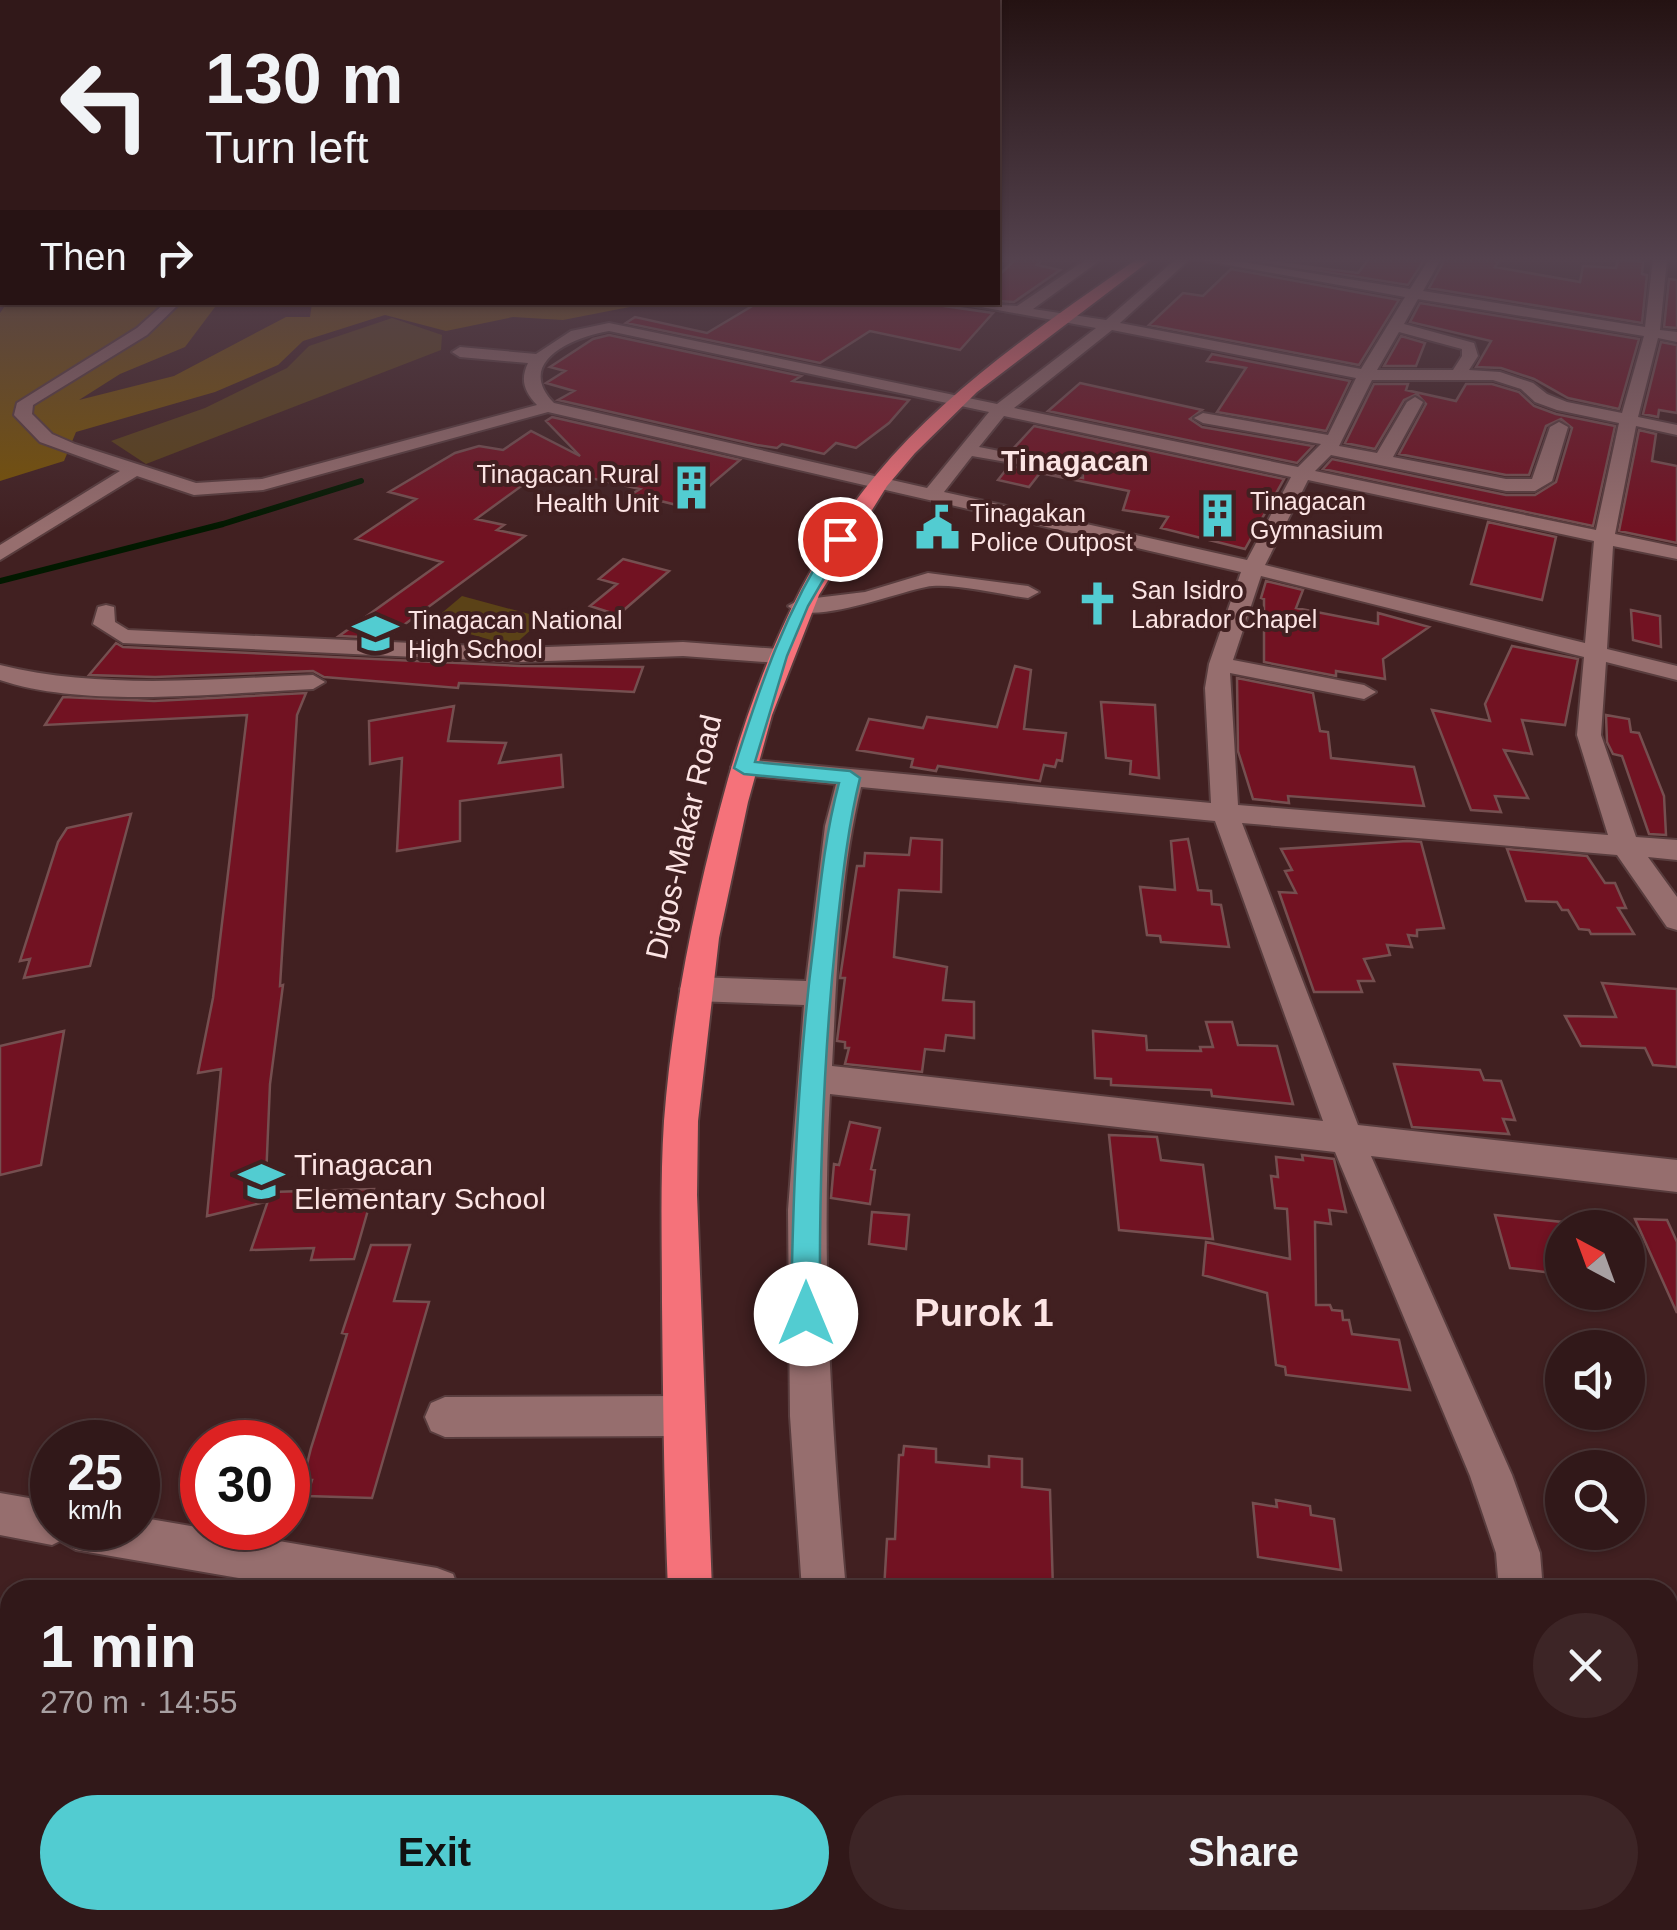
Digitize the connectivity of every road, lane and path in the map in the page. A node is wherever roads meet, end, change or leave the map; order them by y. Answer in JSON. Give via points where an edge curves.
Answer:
{"nodes":[{"id":1,"x":109,"y":349,"type":"edge"},
{"id":2,"x":554,"y":349,"type":"edge"},
{"id":3,"x":710,"y":349,"type":"edge"},
{"id":4,"x":1024,"y":349,"type":"edge"},
{"id":5,"x":1078,"y":349,"type":"edge"},
{"id":6,"x":1233,"y":349,"type":"edge"},
{"id":7,"x":1383,"y":349,"type":"edge"},
{"id":8,"x":1469,"y":349,"type":"edge"},
{"id":9,"x":1648,"y":349,"type":"edge"},
{"id":10,"x":460,"y":352,"type":"dead end"},
{"id":11,"x":538,"y":359,"type":"junction"},
{"id":12,"x":1366,"y":375,"type":"junction"},
{"id":13,"x":1456,"y":377,"type":"junction"},
{"id":14,"x":1415,"y":402,"type":"dead end"},
{"id":15,"x":956,"y":403,"type":"junction"},
{"id":16,"x":548,"y":407,"type":"junction"},
{"id":17,"x":998,"y":412,"type":"junction"},
{"id":18,"x":1204,"y":418,"type":"dead end"},
{"id":19,"x":1628,"y":421,"type":"junction"},
{"id":20,"x":1558,"y":427,"type":"dead end"},
{"id":21,"x":1677,"y":430,"type":"edge"},
{"id":22,"x":1331,"y":445,"type":"junction"},
{"id":23,"x":967,"y":450,"type":"junction"},
{"id":24,"x":1384,"y":458,"type":"junction"},
{"id":25,"x":136,"y":469,"type":"junction"},
{"id":26,"x":1075,"y":471,"type":"dead end"},
{"id":27,"x":1300,"y":475,"type":"junction"},
{"id":28,"x":881,"y":481,"type":"junction"},
{"id":29,"x":932,"y":493,"type":"junction"},
{"id":30,"x":1604,"y":538,"type":"junction"},
{"id":31,"x":1677,"y":553,"type":"edge"},
{"id":32,"x":0,"y":554,"type":"edge"},
{"id":33,"x":1253,"y":568,"type":"junction"},
{"id":34,"x":1028,"y":592,"type":"dead end"},
{"id":35,"x":800,"y":606,"type":"junction"},
{"id":36,"x":106,"y":612,"type":"dead end"},
{"id":37,"x":295,"y":643,"type":"junction"},
{"id":38,"x":1597,"y":654,"type":"junction"},
{"id":39,"x":778,"y":656,"type":"junction"},
{"id":40,"x":1220,"y":664,"type":"junction"},
{"id":41,"x":0,"y":672,"type":"edge"},
{"id":42,"x":1677,"y":673,"type":"edge"},
{"id":43,"x":313,"y":682,"type":"dead end"},
{"id":44,"x":268,"y":684,"type":"junction"},
{"id":45,"x":1364,"y":692,"type":"dead end"},
{"id":46,"x":744,"y":768,"type":"junction"},
{"id":47,"x":850,"y":778,"type":"junction"},
{"id":48,"x":1226,"y":813,"type":"junction"},
{"id":49,"x":1625,"y":845,"type":"junction"},
{"id":50,"x":1677,"y":850,"type":"edge"},
{"id":51,"x":1677,"y":919,"type":"edge"},
{"id":52,"x":694,"y":989,"type":"junction"},
{"id":53,"x":819,"y":993,"type":"junction"},
{"id":54,"x":814,"y":1078,"type":"junction"},
{"id":55,"x":1347,"y":1141,"type":"junction"},
{"id":56,"x":1677,"y":1176,"type":"edge"},
{"id":57,"x":445,"y":1416,"type":"dead end"},
{"id":58,"x":682,"y":1416,"type":"junction"},
{"id":59,"x":0,"y":1514,"type":"edge"},
{"id":60,"x":30,"y":1520,"type":"edge"},
{"id":61,"x":160,"y":1542,"type":"edge"},
{"id":62,"x":379,"y":1580,"type":"edge"},
{"id":63,"x":690,"y":1580,"type":"edge"},
{"id":64,"x":823,"y":1580,"type":"edge"},
{"id":65,"x":1521,"y":1580,"type":"edge"}],
"edges":[{"from":1,"to":25,"type":"street","via":[[58,377],[25,403],[23,415],[46,438]]},
{"from":2,"to":11,"type":"street"},
{"from":3,"to":15,"type":"street"},
{"from":4,"to":15,"type":"highway","name":"Digos-Makar Road"},
{"from":5,"to":17,"type":"street"},
{"from":6,"to":12,"type":"street"},
{"from":7,"to":12,"type":"street"},
{"from":8,"to":13,"type":"street"},
{"from":9,"to":19,"type":"street"},
{"from":10,"to":11,"type":"street"},
{"from":11,"to":16,"type":"street","via":[[532,389]]},
{"from":12,"to":13,"type":"street"},
{"from":12,"to":22,"type":"street"},
{"from":13,"to":19,"type":"street","via":[[1504,377],[1553,403]]},
{"from":14,"to":24,"type":"street"},
{"from":15,"to":17,"type":"street"},
{"from":15,"to":28,"type":"highway","name":"Digos-Makar Road"},
{"from":16,"to":25,"type":"street","via":[[262,484],[194,489]]},
{"from":16,"to":28,"type":"street"},
{"from":17,"to":23,"type":"street"},
{"from":17,"to":27,"type":"street"},
{"from":18,"to":22,"type":"street"},
{"from":19,"to":21,"type":"street"},
{"from":19,"to":30,"type":"street"},
{"from":20,"to":24,"type":"street","via":[[1542,484],[1506,484]]},
{"from":22,"to":24,"type":"street"},
{"from":22,"to":27,"type":"street"},
{"from":23,"to":26,"type":"street"},
{"from":23,"to":29,"type":"street"},
{"from":25,"to":32,"type":"street"},
{"from":27,"to":30,"type":"street"},
{"from":27,"to":33,"type":"street"},
{"from":28,"to":29,"type":"street"},
{"from":28,"to":35,"type":"highway","name":"Digos-Makar Road"},
{"from":29,"to":33,"type":"street"},
{"from":30,"to":31,"type":"street"},
{"from":30,"to":38,"type":"street"},
{"from":33,"to":38,"type":"street"},
{"from":33,"to":40,"type":"street"},
{"from":34,"to":35,"type":"street","via":[[928,579],[867,598]]},
{"from":35,"to":39,"type":"highway","name":"Digos-Makar Road"},
{"from":36,"to":37,"type":"street","via":[[104,624],[124,636]]},
{"from":37,"to":39,"type":"street","via":[[520,655],[683,650]]},
{"from":37,"to":44,"type":"street"},
{"from":38,"to":42,"type":"street"},
{"from":38,"to":49,"type":"street","via":[[1589,734]]},
{"from":39,"to":46,"type":"highway","name":"Digos-Makar Road"},
{"from":40,"to":45,"type":"street"},
{"from":40,"to":48,"type":"street"},
{"from":41,"to":44,"type":"street","via":[[70,685]]},
{"from":43,"to":44,"type":"street"},
{"from":46,"to":47,"type":"street"},
{"from":46,"to":52,"type":"highway","name":"Digos-Makar Road"},
{"from":47,"to":48,"type":"street"},
{"from":47,"to":53,"type":"street","via":[[838,826]]},
{"from":48,"to":49,"type":"street"},
{"from":48,"to":55,"type":"street"},
{"from":49,"to":50,"type":"street"},
{"from":49,"to":51,"type":"street"},
{"from":52,"to":53,"type":"street"},
{"from":52,"to":58,"type":"highway","name":"Digos-Makar Road","via":[[679,1166]]},
{"from":53,"to":54,"type":"street"},
{"from":54,"to":55,"type":"street"},
{"from":54,"to":64,"type":"street","via":[[806,1314]]},
{"from":55,"to":56,"type":"street"},
{"from":55,"to":65,"type":"street","via":[[1491,1476]]},
{"from":57,"to":58,"type":"street"},
{"from":58,"to":63,"type":"highway","name":"Digos-Makar Road"},
{"from":59,"to":60,"type":"street"},
{"from":61,"to":62,"type":"street"}]}
